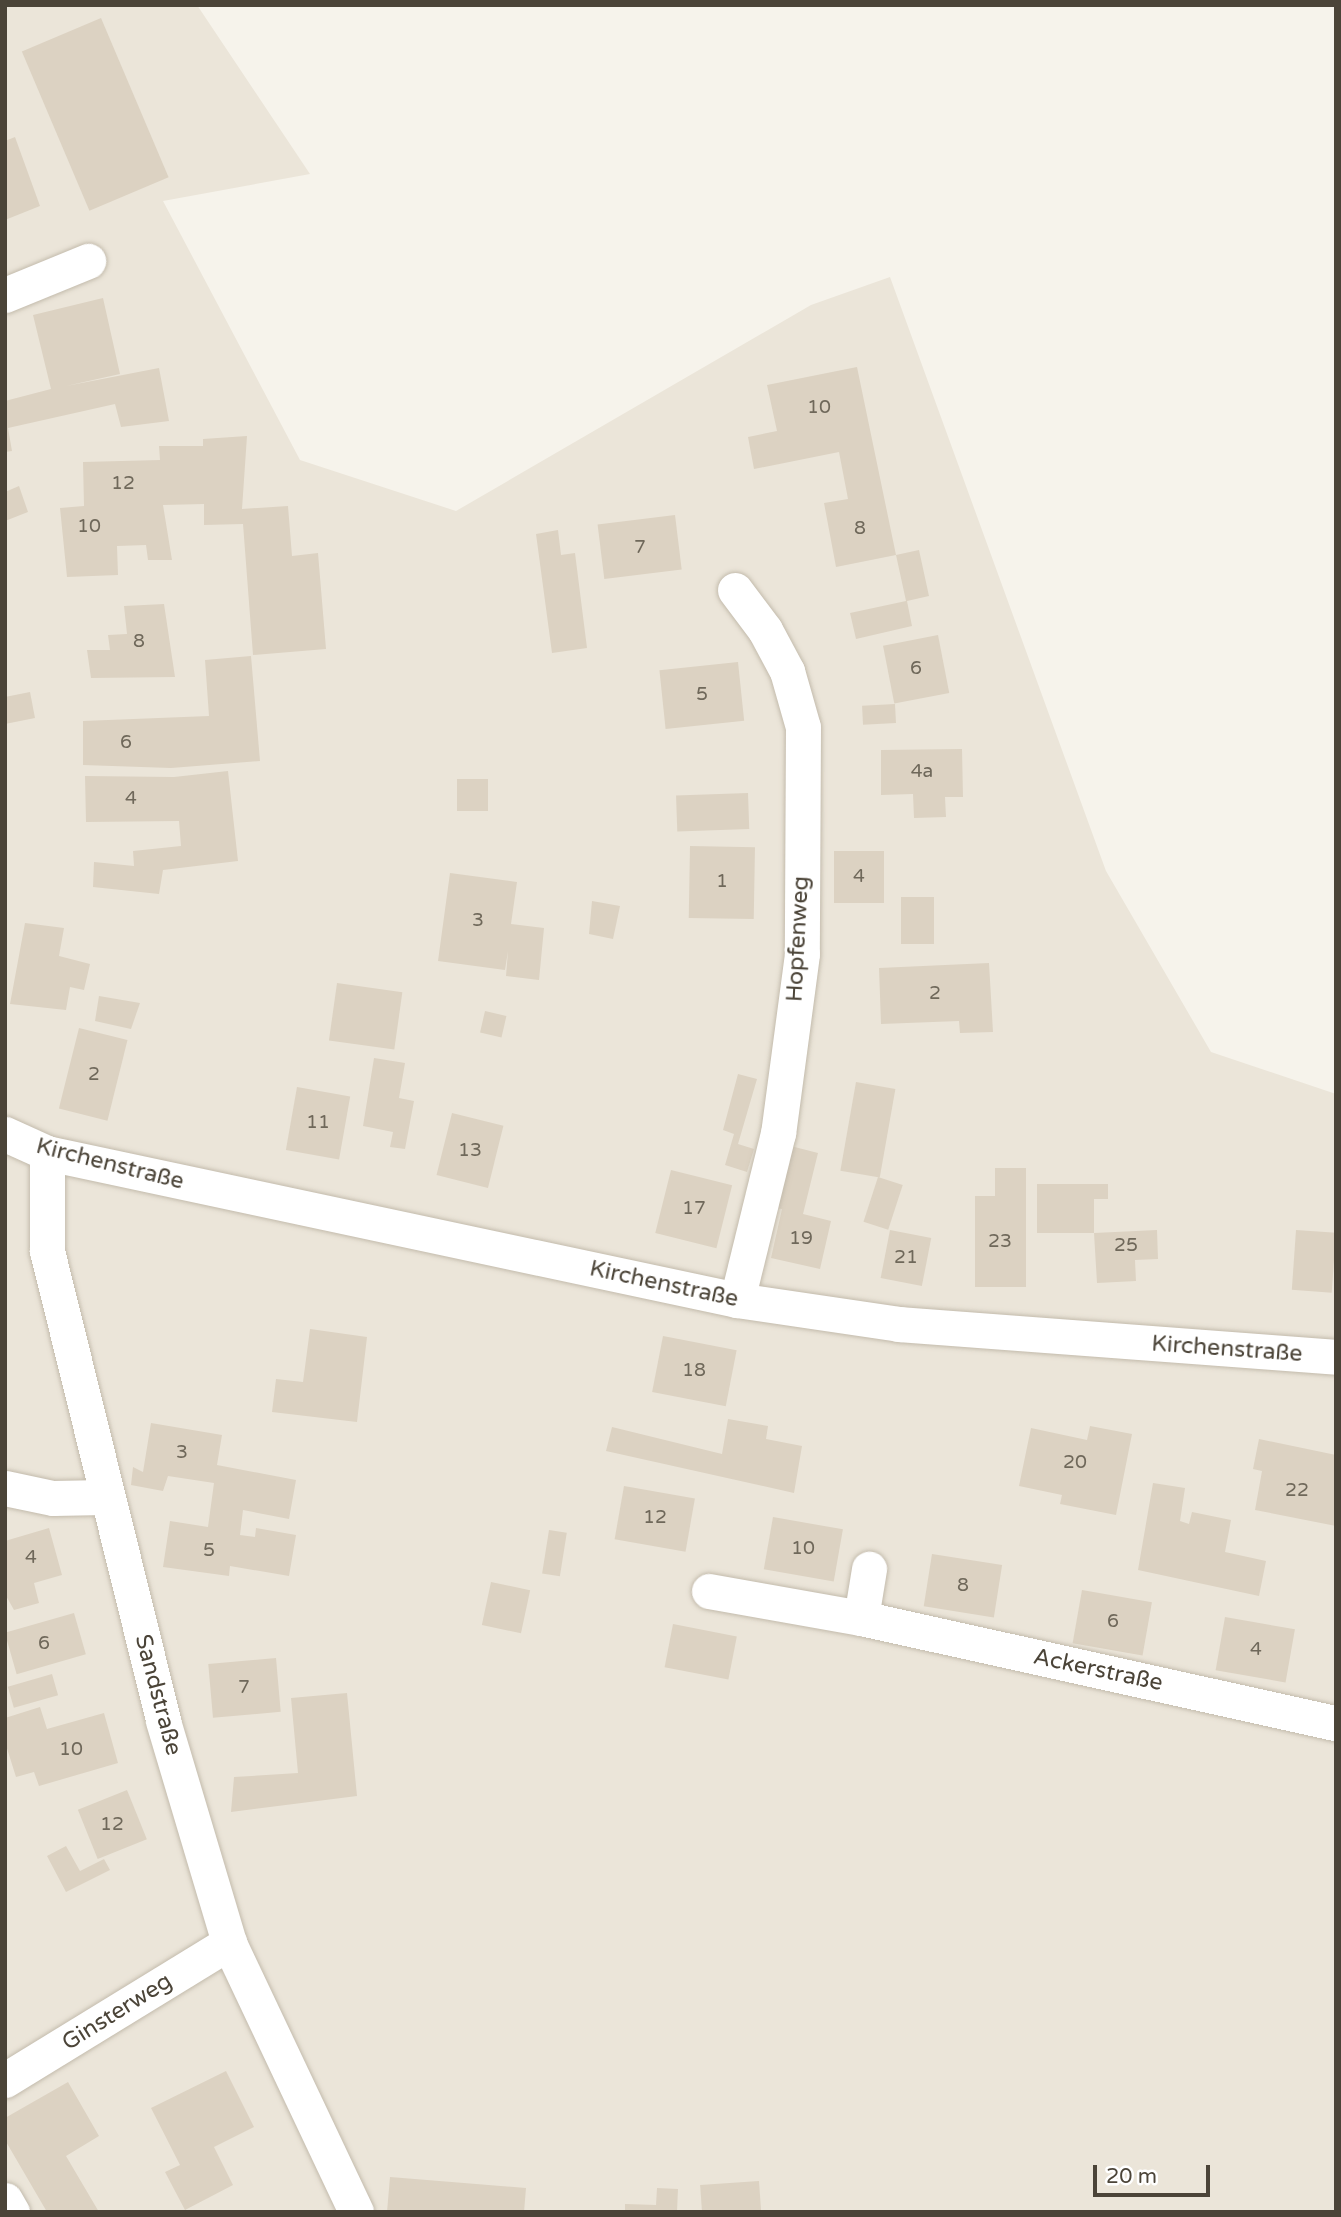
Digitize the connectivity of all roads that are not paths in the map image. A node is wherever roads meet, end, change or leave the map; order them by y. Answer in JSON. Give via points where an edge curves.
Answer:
{"nodes":[{"id":1,"x":88,"y":261,"type":"dead end"},
{"id":2,"x":5,"y":295,"type":"edge"},
{"id":3,"x":735,"y":590,"type":"dead end"},
{"id":4,"x":5,"y":1135,"type":"edge"},
{"id":5,"x":47,"y":1153,"type":"junction"},
{"id":6,"x":737,"y":1300,"type":"junction"},
{"id":7,"x":1336,"y":1357,"type":"edge"},
{"id":8,"x":5,"y":1488,"type":"edge"},
{"id":9,"x":105,"y":1497,"type":"junction"},
{"id":10,"x":869,"y":1569,"type":"dead end"},
{"id":11,"x":709,"y":1591,"type":"dead end"},
{"id":12,"x":861,"y":1618,"type":"junction"},
{"id":13,"x":1336,"y":1723,"type":"edge"},
{"id":14,"x":229,"y":1943,"type":"junction"},
{"id":15,"x":5,"y":2080,"type":"edge"},
{"id":16,"x":5,"y":2200,"type":"edge"},
{"id":17,"x":12,"y":2212,"type":"edge"},
{"id":18,"x":356,"y":2212,"type":"edge"}],
"edges":[{"from":1,"to":2,"type":"street"},
{"from":3,"to":6,"type":"street","name":"Hopfenweg","via":[[788,671],[803,727],[802,954],[778,1133]]},
{"from":4,"to":5,"type":"street","name":"Kirchenstraße"},
{"from":5,"to":6,"type":"street","name":"Kirchenstraße"},
{"from":5,"to":9,"type":"street","name":"Sandstraße","via":[[47,1251]]},
{"from":6,"to":7,"type":"street","name":"Kirchenstraße","via":[[899,1324]]},
{"from":8,"to":9,"type":"street","via":[[53,1498]]},
{"from":9,"to":14,"type":"street","name":"Sandstraße","via":[[163,1721]]},
{"from":10,"to":12,"type":"street"},
{"from":11,"to":12,"type":"street","name":"Ackerstraße"},
{"from":12,"to":13,"type":"street","name":"Ackerstraße"},
{"from":14,"to":15,"type":"street","name":"Ginsterweg"},
{"from":14,"to":18,"type":"street","name":"Sandstraße"},
{"from":16,"to":17,"type":"street"}]}
